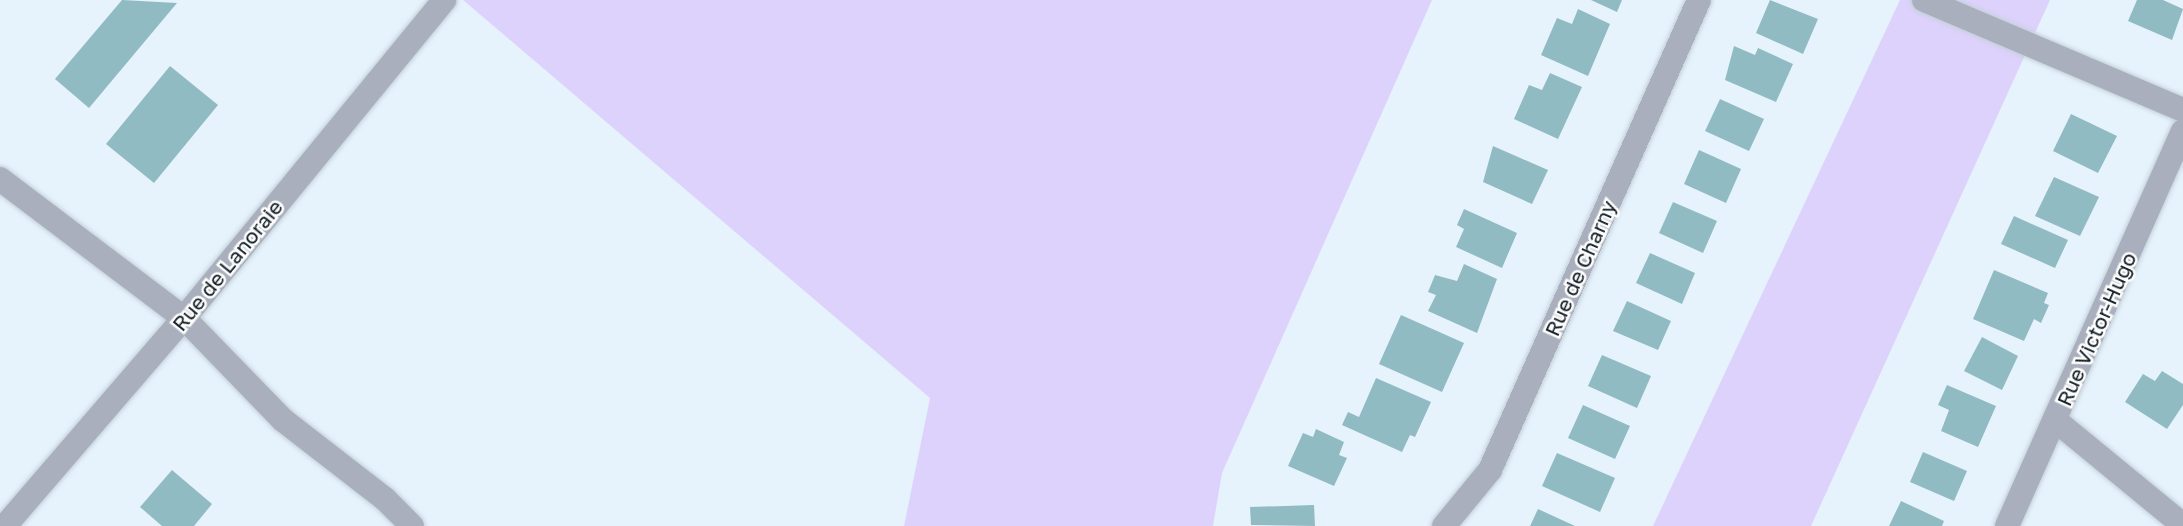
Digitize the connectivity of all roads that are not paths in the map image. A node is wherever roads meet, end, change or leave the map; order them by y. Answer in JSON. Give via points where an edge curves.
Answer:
{"nodes":[{"id":1,"x":444,"y":0,"type":"edge"},
{"id":2,"x":1699,"y":0,"type":"edge"},
{"id":3,"x":1924,"y":0,"type":"edge"},
{"id":4,"x":2183,"y":110,"type":"edge"},
{"id":5,"x":2183,"y":131,"type":"edge"},
{"id":6,"x":0,"y":179,"type":"edge"},
{"id":7,"x":184,"y":318,"type":"junction"},
{"id":8,"x":2055,"y":420,"type":"junction"},
{"id":9,"x":2183,"y":525,"type":"edge"},
{"id":10,"x":5,"y":526,"type":"edge"},
{"id":11,"x":412,"y":526,"type":"edge"},
{"id":12,"x":1444,"y":526,"type":"edge"},
{"id":13,"x":2007,"y":526,"type":"edge"}],
"edges":[{"from":1,"to":7,"type":"street","name":"Rue de Lanoraie"},
{"from":2,"to":12,"type":"street","name":"Rue de Charny","via":[[1490,470]]},
{"from":3,"to":4,"type":"street"},
{"from":5,"to":8,"type":"street","name":"Rue Victor-Hugo"},
{"from":6,"to":7,"type":"street"},
{"from":7,"to":10,"type":"street","name":"Rue de Lanoraie"},
{"from":7,"to":11,"type":"street","via":[[283,420],[385,499]]},
{"from":8,"to":9,"type":"street"},
{"from":8,"to":13,"type":"street","name":"Rue Victor-Hugo"}]}
